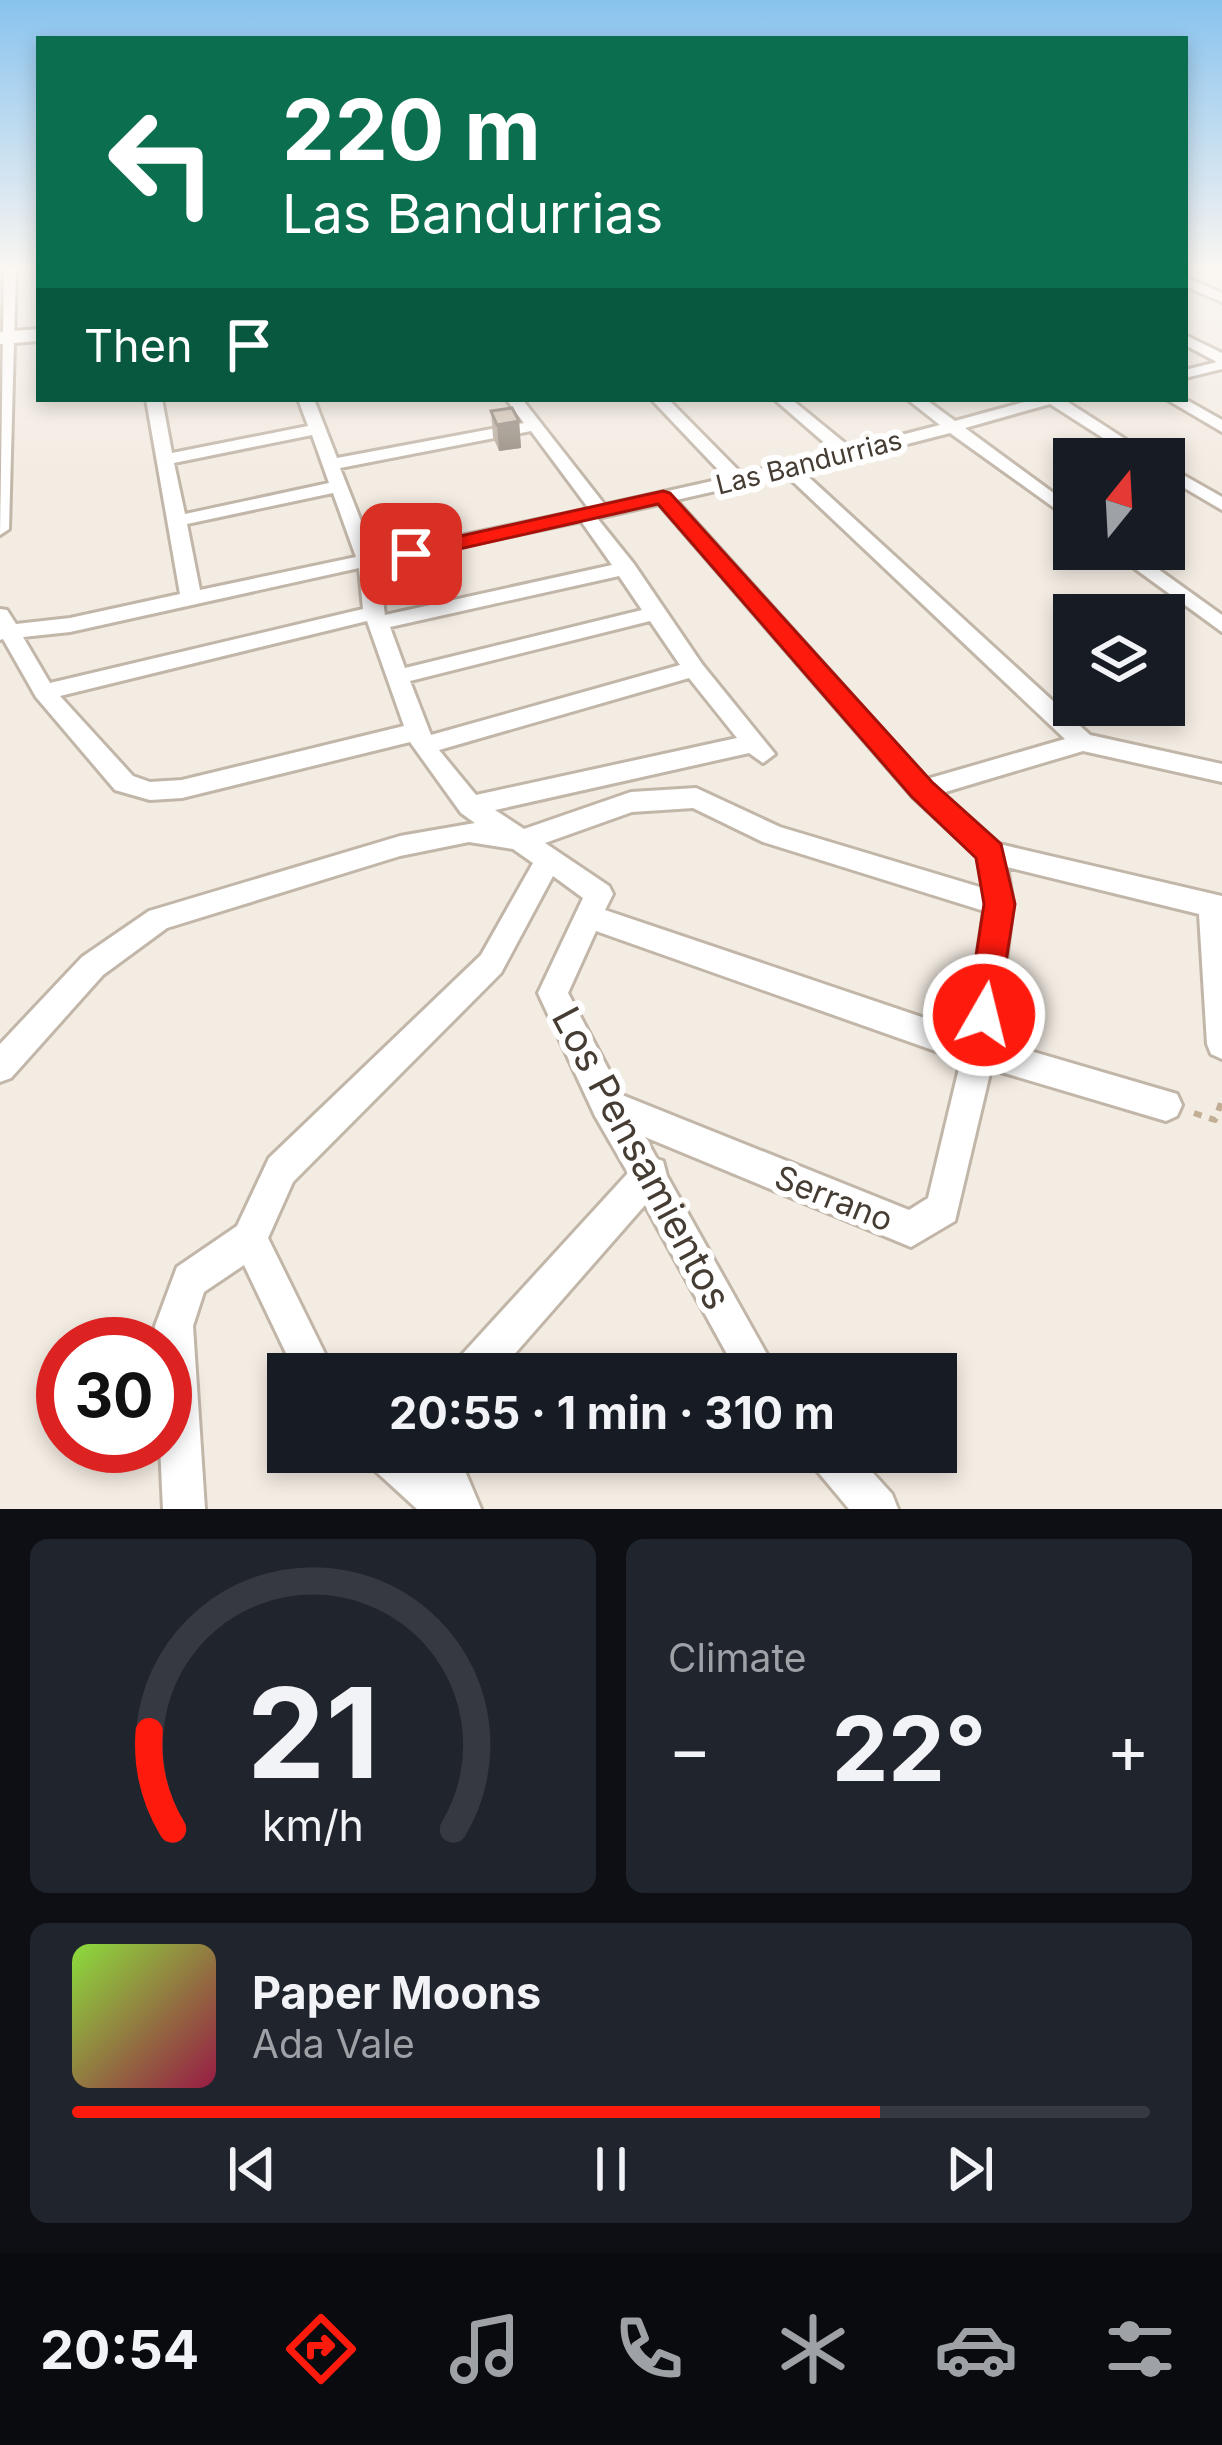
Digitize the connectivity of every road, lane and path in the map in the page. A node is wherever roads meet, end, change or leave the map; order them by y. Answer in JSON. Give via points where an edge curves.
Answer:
{"nodes":[{"id":1,"x":3,"y":338,"type":"edge"},
{"id":2,"x":1188,"y":341,"type":"edge"},
{"id":3,"x":1222,"y":362,"type":"edge"},
{"id":4,"x":1188,"y":373,"type":"edge"},
{"id":5,"x":154,"y":402,"type":"edge"},
{"id":6,"x":307,"y":402,"type":"edge"},
{"id":7,"x":516,"y":402,"type":"edge"},
{"id":8,"x":662,"y":402,"type":"edge"},
{"id":9,"x":786,"y":402,"type":"edge"},
{"id":10,"x":919,"y":402,"type":"edge"},
{"id":11,"x":1042,"y":402,"type":"edge"},
{"id":12,"x":1057,"y":402,"type":"edge"},
{"id":13,"x":1179,"y":402,"type":"edge"},
{"id":14,"x":534,"y":426,"type":"junction"},
{"id":15,"x":1222,"y":427,"type":"edge"},
{"id":16,"x":952,"y":428,"type":"junction"},
{"id":17,"x":320,"y":429,"type":"junction"},
{"id":18,"x":1114,"y":438,"type":"edge"},
{"id":19,"x":846,"y":453,"type":"junction"},
{"id":20,"x":163,"y":460,"type":"junction"},
{"id":21,"x":332,"y":464,"type":"junction"},
{"id":22,"x":789,"y":468,"type":"junction"},
{"id":23,"x":738,"y":480,"type":"junction"},
{"id":24,"x":1185,"y":482,"type":"edge"},
{"id":25,"x":340,"y":486,"type":"junction"},
{"id":26,"x":663,"y":497,"type":"junction"},
{"id":27,"x":1053,"y":502,"type":"edge"},
{"id":28,"x":1222,"y":505,"type":"edge"},
{"id":29,"x":593,"y":513,"type":"junction"},
{"id":30,"x":176,"y":521,"type":"junction"},
{"id":31,"x":0,"y":529,"type":"edge"},
{"id":32,"x":368,"y":563,"type":"junction"},
{"id":33,"x":627,"y":568,"type":"junction"},
{"id":34,"x":1147,"y":570,"type":"edge"},
{"id":35,"x":191,"y":597,"type":"junction"},
{"id":36,"x":653,"y":614,"type":"junction"},
{"id":37,"x":376,"y":618,"type":"junction"},
{"id":38,"x":1222,"y":625,"type":"edge"},
{"id":39,"x":4,"y":627,"type":"edge"},
{"id":40,"x":694,"y":669,"type":"junction"},
{"id":41,"x":397,"y":677,"type":"junction"},
{"id":42,"x":44,"y":692,"type":"junction"},
{"id":43,"x":419,"y":739,"type":"junction"},
{"id":44,"x":1083,"y":742,"type":"junction"},
{"id":45,"x":1222,"y":773,"type":"edge"},
{"id":46,"x":922,"y":790,"type":"junction"},
{"id":47,"x":470,"y":806,"type":"junction"},
{"id":48,"x":536,"y":849,"type":"junction"},
{"id":49,"x":991,"y":853,"type":"junction"},
{"id":50,"x":999,"y":904,"type":"junction"},
{"id":51,"x":1217,"y":907,"type":"edge"},
{"id":52,"x":590,"y":917,"type":"junction"},
{"id":53,"x":1222,"y":1044,"type":"edge"},
{"id":54,"x":980,"y":1052,"type":"junction"},
{"id":55,"x":0,"y":1067,"type":"edge"},
{"id":56,"x":1222,"y":1100,"type":"edge"},
{"id":57,"x":606,"y":1105,"type":"junction"},
{"id":58,"x":1166,"y":1105,"type":"joint"},
{"id":59,"x":651,"y":1173,"type":"junction"},
{"id":60,"x":250,"y":1239,"type":"junction"},
{"id":61,"x":306,"y":1353,"type":"edge"},
{"id":62,"x":490,"y":1353,"type":"edge"},
{"id":63,"x":748,"y":1353,"type":"edge"},
{"id":64,"x":407,"y":1473,"type":"edge"},
{"id":65,"x":445,"y":1473,"type":"edge"},
{"id":66,"x":845,"y":1473,"type":"edge"},
{"id":67,"x":184,"y":1509,"type":"edge"},
{"id":68,"x":448,"y":1509,"type":"edge"},
{"id":69,"x":460,"y":1509,"type":"edge"},
{"id":70,"x":877,"y":1509,"type":"edge"}],
"edges":[{"from":1,"to":31,"type":"street"},
{"from":2,"to":3,"type":"street"},
{"from":3,"to":4,"type":"street"},
{"from":5,"to":20,"type":"street"},
{"from":6,"to":17,"type":"street"},
{"from":7,"to":14,"type":"street"},
{"from":8,"to":23,"type":"street"},
{"from":9,"to":19,"type":"street"},
{"from":10,"to":16,"type":"street"},
{"from":11,"to":16,"type":"street","name":"Las Bandurrias"},
{"from":12,"to":18,"type":"street"},
{"from":13,"to":15,"type":"street"},
{"from":14,"to":21,"type":"street"},
{"from":14,"to":29,"type":"street"},
{"from":16,"to":19,"type":"street","name":"Las Bandurrias"},
{"from":16,"to":27,"type":"street"},
{"from":17,"to":20,"type":"street"},
{"from":17,"to":21,"type":"street"},
{"from":19,"to":22,"type":"street","name":"Las Bandurrias"},
{"from":20,"to":30,"type":"street"},
{"from":21,"to":25,"type":"street"},
{"from":22,"to":23,"type":"street","name":"Las Bandurrias"},
{"from":22,"to":44,"type":"street"},
{"from":23,"to":26,"type":"street","name":"Las Bandurrias"},
{"from":24,"to":28,"type":"street"},
{"from":25,"to":30,"type":"street"},
{"from":25,"to":32,"type":"street"},
{"from":26,"to":29,"type":"street","name":"Las Bandurrias"},
{"from":26,"to":46,"type":"street"},
{"from":29,"to":32,"type":"street","name":"Las Bandurrias"},
{"from":29,"to":33,"type":"street"},
{"from":30,"to":35,"type":"street"},
{"from":32,"to":35,"type":"street","name":"Las Bandurrias"},
{"from":32,"to":37,"type":"street"},
{"from":33,"to":36,"type":"street"},
{"from":33,"to":37,"type":"street"},
{"from":34,"to":38,"type":"street"},
{"from":35,"to":39,"type":"street","name":"Las Bandurrias"},
{"from":36,"to":40,"type":"street"},
{"from":36,"to":41,"type":"street"},
{"from":37,"to":41,"type":"street"},
{"from":37,"to":42,"type":"street"},
{"from":39,"to":42,"type":"street"},
{"from":40,"to":43,"type":"street"},
{"from":40,"to":47,"type":"street","via":[[758,748]]},
{"from":41,"to":43,"type":"street"},
{"from":42,"to":43,"type":"street","via":[[124,783],[150,791]]},
{"from":43,"to":47,"type":"street"},
{"from":44,"to":45,"type":"street"},
{"from":44,"to":46,"type":"street"},
{"from":46,"to":49,"type":"street"},
{"from":47,"to":48,"type":"street"},
{"from":48,"to":50,"type":"street","via":[[631,802],[696,798],[772,835]]},
{"from":48,"to":52,"type":"street","via":[[599,894]]},
{"from":48,"to":55,"type":"street","via":[[469,832],[159,919],[90,967]]},
{"from":48,"to":60,"type":"street","via":[[491,964],[281,1170]]},
{"from":49,"to":50,"type":"street","name":"Serrano"},
{"from":49,"to":51,"type":"street"},
{"from":50,"to":54,"type":"street","name":"Serrano"},
{"from":51,"to":53,"type":"street"},
{"from":52,"to":54,"type":"street"},
{"from":52,"to":57,"type":"street","name":"Los Pensamientos","via":[[553,993]]},
{"from":54,"to":57,"type":"street","name":"Serrano","via":[[943,1209],[911,1229]]},
{"from":54,"to":58,"type":"street"},
{"from":56,"to":58,"type":"path","via":[[1215,1120]]},
{"from":57,"to":59,"type":"street","name":"Los Pensamientos"},
{"from":59,"to":62,"type":"street"},
{"from":59,"to":63,"type":"street","name":"Los Pensamientos"},
{"from":60,"to":61,"type":"street"},
{"from":60,"to":67,"type":"street","via":[[190,1280],[174,1325]]},
{"from":64,"to":68,"type":"street"},
{"from":65,"to":69,"type":"street"},
{"from":66,"to":70,"type":"street"}]}
